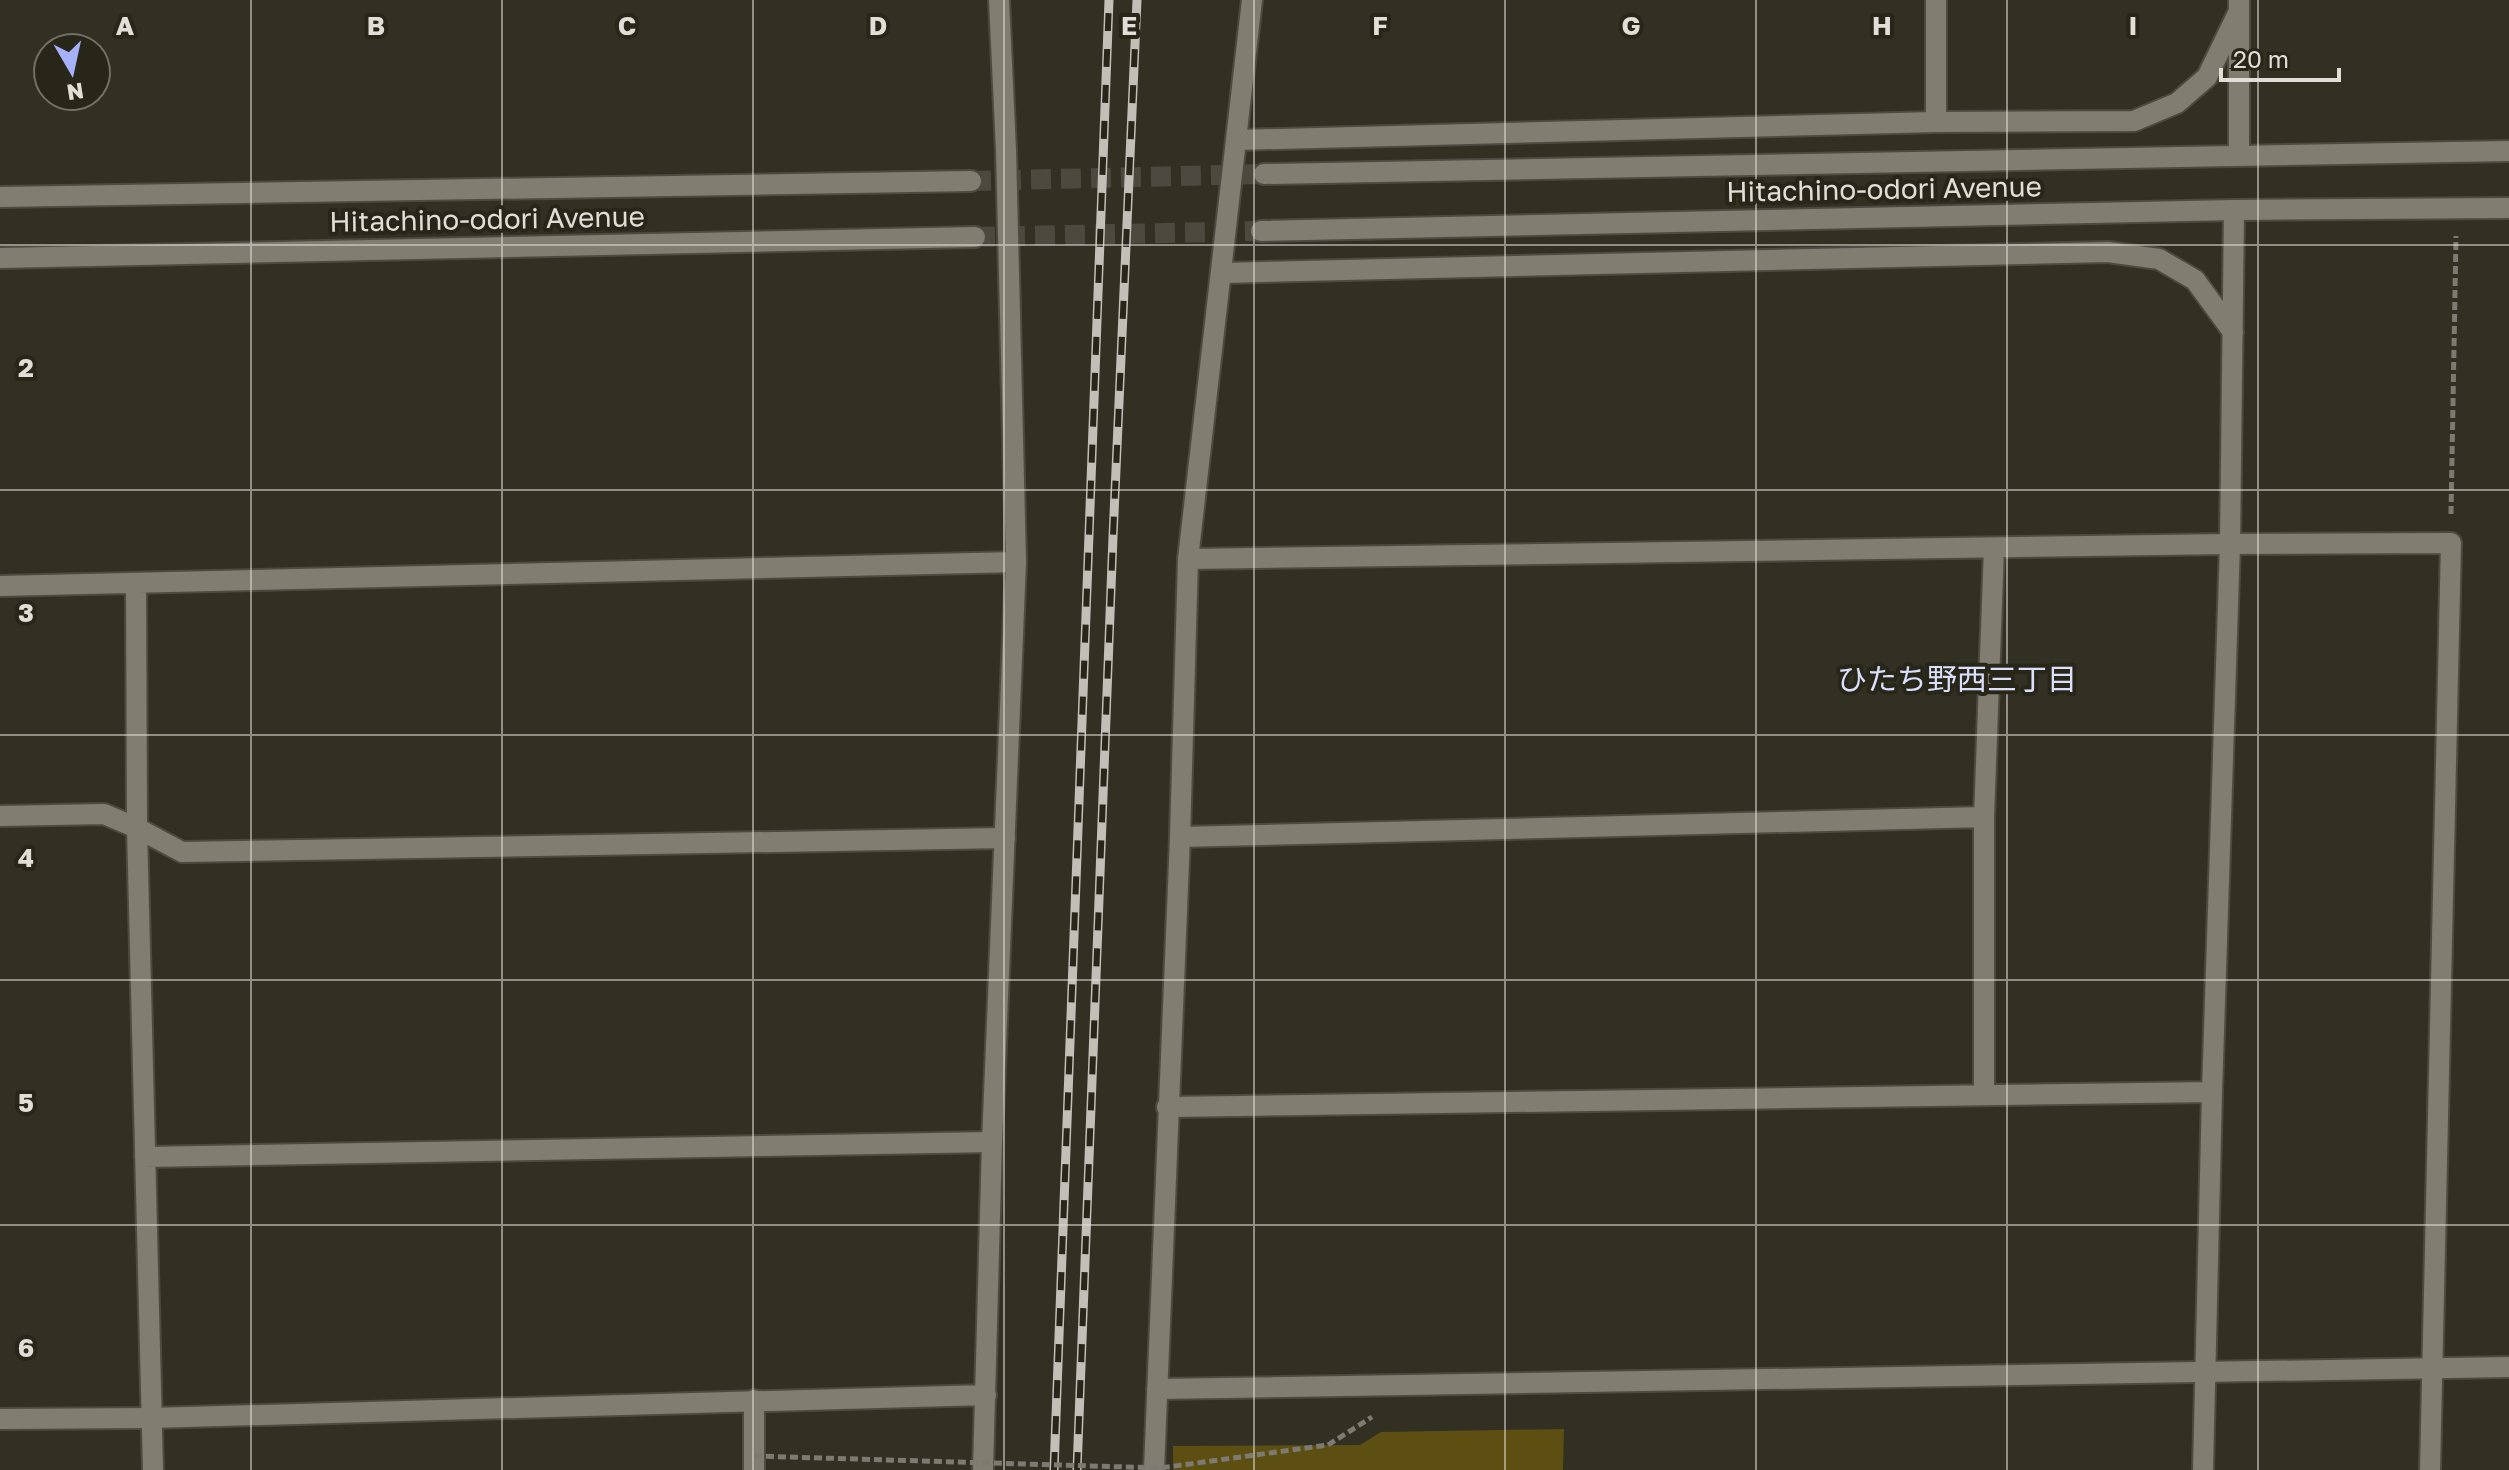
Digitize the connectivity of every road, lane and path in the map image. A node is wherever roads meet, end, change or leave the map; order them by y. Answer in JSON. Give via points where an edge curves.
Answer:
{"nodes":[{"id":1,"x":999,"y":0,"type":"edge"},
{"id":2,"x":1252,"y":0,"type":"edge"},
{"id":3,"x":1936,"y":0,"type":"edge"},
{"id":4,"x":2239,"y":6,"type":"edge"},
{"id":5,"x":1936,"y":122,"type":"junction"},
{"id":6,"x":1237,"y":140,"type":"junction"},
{"id":7,"x":2509,"y":151,"type":"edge"},
{"id":8,"x":2239,"y":156,"type":"junction"},
{"id":9,"x":1264,"y":174,"type":"tunnel mouth"},
{"id":10,"x":971,"y":181,"type":"tunnel mouth"},
{"id":11,"x":0,"y":197,"type":"edge"},
{"id":12,"x":2456,"y":208,"type":"junction"},
{"id":13,"x":2509,"y":208,"type":"edge"},
{"id":14,"x":2234,"y":210,"type":"junction"},
{"id":15,"x":1261,"y":231,"type":"tunnel mouth"},
{"id":16,"x":975,"y":237,"type":"tunnel mouth"},
{"id":17,"x":0,"y":258,"type":"edge"},
{"id":18,"x":1222,"y":273,"type":"junction"},
{"id":19,"x":2233,"y":332,"type":"junction"},
{"id":20,"x":2451,"y":543,"type":"junction"},
{"id":21,"x":2230,"y":544,"type":"junction"},
{"id":22,"x":1994,"y":548,"type":"junction"},
{"id":23,"x":1188,"y":559,"type":"junction"},
{"id":24,"x":1016,"y":562,"type":"junction"},
{"id":25,"x":136,"y":585,"type":"junction"},
{"id":26,"x":0,"y":586,"type":"edge"},
{"id":27,"x":0,"y":816,"type":"edge"},
{"id":28,"x":1984,"y":817,"type":"junction"},
{"id":29,"x":137,"y":828,"type":"junction"},
{"id":30,"x":1180,"y":837,"type":"junction"},
{"id":31,"x":1005,"y":838,"type":"junction"},
{"id":32,"x":2212,"y":1092,"type":"junction"},
{"id":33,"x":1984,"y":1093,"type":"junction"},
{"id":34,"x":1167,"y":1107,"type":"junction"},
{"id":35,"x":992,"y":1142,"type":"junction"},
{"id":36,"x":145,"y":1157,"type":"junction"},
{"id":37,"x":2509,"y":1367,"type":"edge"},
{"id":38,"x":2432,"y":1368,"type":"junction"},
{"id":39,"x":2206,"y":1372,"type":"junction"},
{"id":40,"x":1157,"y":1389,"type":"junction"},
{"id":41,"x":986,"y":1395,"type":"junction"},
{"id":42,"x":754,"y":1400,"type":"junction"},
{"id":43,"x":151,"y":1418,"type":"junction"},
{"id":44,"x":0,"y":1419,"type":"edge"},
{"id":45,"x":1328,"y":1445,"type":"dead end"},
{"id":46,"x":754,"y":1463,"type":"edge"},
{"id":47,"x":153,"y":1470,"type":"edge"},
{"id":48,"x":983,"y":1470,"type":"edge"},
{"id":49,"x":1154,"y":1470,"type":"edge"},
{"id":50,"x":2203,"y":1470,"type":"edge"},
{"id":51,"x":2430,"y":1470,"type":"edge"}],
"edges":[{"from":1,"to":24,"type":"street"},
{"from":2,"to":6,"type":"street"},
{"from":3,"to":5,"type":"street"},
{"from":4,"to":5,"type":"street","via":[[2207,77],[2177,103],[2134,121]]},
{"from":4,"to":8,"type":"street"},
{"from":5,"to":6,"type":"street"},
{"from":6,"to":18,"type":"street"},
{"from":7,"to":8,"type":"street","name":"Hitachino-odori Avenue"},
{"from":8,"to":9,"type":"street","name":"Hitachino-odori Avenue"},
{"from":10,"to":11,"type":"street","name":"Hitachino-odori Avenue"},
{"from":12,"to":13,"type":"street","name":"Hitachino-odori Avenue"},
{"from":12,"to":14,"type":"street","name":"Hitachino-odori Avenue"},
{"from":12,"to":20,"type":"path"},
{"from":14,"to":15,"type":"street","name":"Hitachino-odori Avenue"},
{"from":14,"to":19,"type":"street"},
{"from":16,"to":17,"type":"street","name":"Hitachino-odori Avenue"},
{"from":18,"to":19,"type":"street","via":[[2108,252],[2159,259],[2195,280]]},
{"from":18,"to":23,"type":"street"},
{"from":19,"to":21,"type":"street"},
{"from":20,"to":21,"type":"street"},
{"from":20,"to":38,"type":"street"},
{"from":21,"to":22,"type":"street"},
{"from":21,"to":32,"type":"street"},
{"from":22,"to":23,"type":"street"},
{"from":22,"to":28,"type":"street"},
{"from":23,"to":30,"type":"street"},
{"from":24,"to":25,"type":"street"},
{"from":24,"to":31,"type":"street"},
{"from":25,"to":26,"type":"street"},
{"from":25,"to":29,"type":"street"},
{"from":27,"to":29,"type":"street","via":[[104,814]]},
{"from":28,"to":30,"type":"street"},
{"from":28,"to":33,"type":"street"},
{"from":29,"to":31,"type":"street","via":[[182,852]]},
{"from":29,"to":36,"type":"street"},
{"from":30,"to":34,"type":"street"},
{"from":31,"to":35,"type":"street"},
{"from":32,"to":33,"type":"street"},
{"from":32,"to":39,"type":"street"},
{"from":33,"to":34,"type":"street"},
{"from":34,"to":40,"type":"street"},
{"from":35,"to":36,"type":"street"},
{"from":35,"to":41,"type":"street"},
{"from":36,"to":43,"type":"street"},
{"from":37,"to":38,"type":"street"},
{"from":38,"to":39,"type":"street"},
{"from":38,"to":51,"type":"street"},
{"from":39,"to":40,"type":"street"},
{"from":39,"to":50,"type":"street"},
{"from":40,"to":49,"type":"street"},
{"from":41,"to":42,"type":"street"},
{"from":41,"to":48,"type":"street"},
{"from":42,"to":43,"type":"street"},
{"from":42,"to":46,"type":"street"},
{"from":43,"to":44,"type":"street"},
{"from":43,"to":47,"type":"street"},
{"from":45,"to":46,"type":"path","bridge":true,"via":[[1160,1468]]}]}
